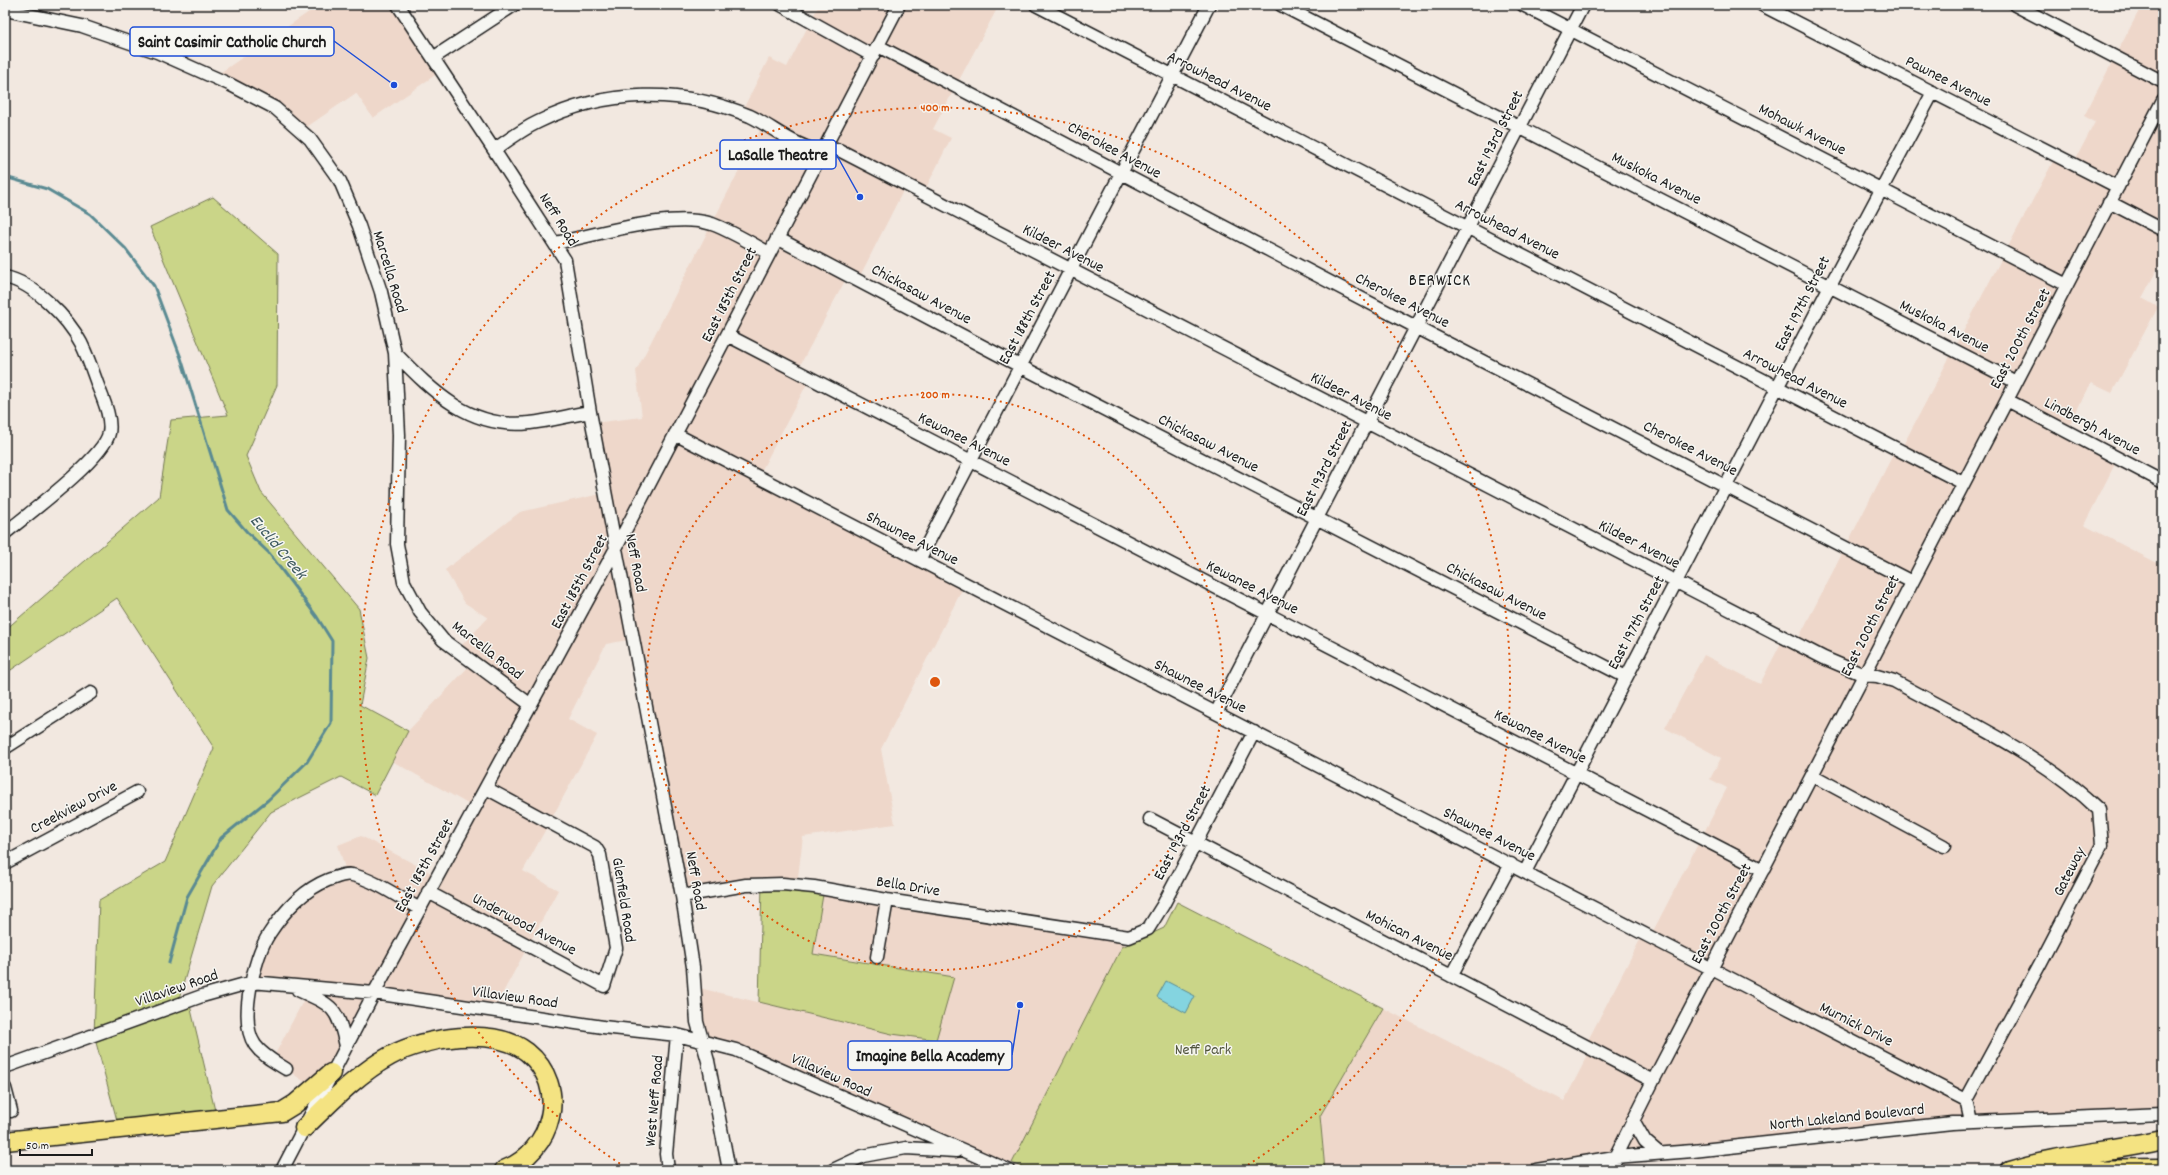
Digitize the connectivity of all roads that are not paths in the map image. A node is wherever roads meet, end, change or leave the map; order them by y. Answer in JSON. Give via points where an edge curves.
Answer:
{"nodes":[{"id":1,"x":398,"y":5,"type":"edge"},
{"id":2,"x":514,"y":5,"type":"edge"},
{"id":3,"x":781,"y":5,"type":"edge"},
{"id":4,"x":899,"y":5,"type":"edge"},
{"id":5,"x":1036,"y":5,"type":"edge"},
{"id":6,"x":1209,"y":5,"type":"edge"},
{"id":7,"x":1281,"y":5,"type":"edge"},
{"id":8,"x":1523,"y":5,"type":"edge"},
{"id":9,"x":1583,"y":5,"type":"edge"},
{"id":10,"x":1762,"y":5,"type":"edge"},
{"id":11,"x":2015,"y":5,"type":"edge"},
{"id":12,"x":5,"y":10,"type":"edge"},
{"id":13,"x":1571,"y":30,"type":"junction"},
{"id":14,"x":875,"y":51,"type":"junction"},
{"id":15,"x":433,"y":58,"type":"junction"},
{"id":16,"x":1171,"y":75,"type":"junction"},
{"id":17,"x":2163,"y":82,"type":"edge"},
{"id":18,"x":1933,"y":92,"type":"junction"},
{"id":19,"x":2163,"y":100,"type":"edge"},
{"id":20,"x":1519,"y":127,"type":"junction"},
{"id":21,"x":824,"y":149,"type":"junction"},
{"id":22,"x":494,"y":150,"type":"junction"},
{"id":23,"x":1122,"y":174,"type":"junction"},
{"id":24,"x":2118,"y":187,"type":"junction"},
{"id":25,"x":1881,"y":189,"type":"junction"},
{"id":26,"x":2109,"y":202,"type":"junction"},
{"id":27,"x":1468,"y":228,"type":"junction"},
{"id":28,"x":2163,"y":230,"type":"edge"},
{"id":29,"x":777,"y":238,"type":"junction"},
{"id":30,"x":555,"y":243,"type":"junction"},
{"id":31,"x":769,"y":253,"type":"junction"},
{"id":32,"x":1070,"y":271,"type":"junction"},
{"id":33,"x":5,"y":277,"type":"edge"},
{"id":34,"x":2067,"y":285,"type":"junction"},
{"id":35,"x":1830,"y":286,"type":"junction"},
{"id":36,"x":1416,"y":327,"type":"junction"},
{"id":37,"x":727,"y":335,"type":"junction"},
{"id":38,"x":395,"y":353,"type":"junction"},
{"id":39,"x":1020,"y":366,"type":"junction"},
{"id":40,"x":2016,"y":382,"type":"junction"},
{"id":41,"x":1777,"y":388,"type":"junction"},
{"id":42,"x":2006,"y":400,"type":"junction"},
{"id":43,"x":590,"y":412,"type":"junction"},
{"id":44,"x":1367,"y":423,"type":"junction"},
{"id":45,"x":675,"y":434,"type":"junction"},
{"id":46,"x":971,"y":462,"type":"junction"},
{"id":47,"x":2163,"y":482,"type":"edge"},
{"id":48,"x":1963,"y":483,"type":"junction"},
{"id":49,"x":1727,"y":485,"type":"junction"},
{"id":50,"x":1318,"y":518,"type":"junction"},
{"id":51,"x":5,"y":533,"type":"edge"},
{"id":52,"x":616,"y":548,"type":"junction"},
{"id":53,"x":919,"y":560,"type":"junction"},
{"id":54,"x":1677,"y":582,"type":"junction"},
{"id":55,"x":1912,"y":582,"type":"junction"},
{"id":56,"x":1269,"y":614,"type":"junction"},
{"id":57,"x":1864,"y":675,"type":"junction"},
{"id":58,"x":1626,"y":677,"type":"junction"},
{"id":59,"x":91,"y":693,"type":"dead end"},
{"id":60,"x":532,"y":705,"type":"junction"},
{"id":61,"x":1216,"y":713,"type":"junction"},
{"id":62,"x":1254,"y":732,"type":"junction"},
{"id":63,"x":5,"y":748,"type":"edge"},
{"id":64,"x":1577,"y":774,"type":"junction"},
{"id":65,"x":1812,"y":775,"type":"junction"},
{"id":66,"x":486,"y":788,"type":"junction"},
{"id":67,"x":137,"y":792,"type":"dead end"},
{"id":68,"x":1150,"y":819,"type":"dead end"},
{"id":69,"x":1196,"y":844,"type":"junction"},
{"id":70,"x":1944,"y":846,"type":"dead end"},
{"id":71,"x":5,"y":863,"type":"edge"},
{"id":72,"x":1511,"y":864,"type":"junction"},
{"id":73,"x":1762,"y":870,"type":"junction"},
{"id":74,"x":1525,"y":872,"type":"junction"},
{"id":75,"x":428,"y":892,"type":"junction"},
{"id":76,"x":682,"y":896,"type":"junction"},
{"id":77,"x":887,"y":900,"type":"junction"},
{"id":78,"x":420,"y":909,"type":"junction"},
{"id":79,"x":1129,"y":937,"type":"joint"},
{"id":80,"x":877,"y":957,"type":"dead end"},
{"id":81,"x":1711,"y":969,"type":"junction"},
{"id":82,"x":1451,"y":976,"type":"junction"},
{"id":83,"x":252,"y":982,"type":"junction"},
{"id":84,"x":290,"y":986,"type":"junction"},
{"id":85,"x":604,"y":986,"type":"joint"},
{"id":86,"x":374,"y":993,"type":"junction"},
{"id":87,"x":677,"y":1035,"type":"junction"},
{"id":88,"x":702,"y":1040,"type":"junction"},
{"id":89,"x":346,"y":1046,"type":"junction"},
{"id":90,"x":5,"y":1067,"type":"edge"},
{"id":91,"x":286,"y":1069,"type":"dead end"},
{"id":92,"x":331,"y":1073,"type":"junction"},
{"id":93,"x":1653,"y":1081,"type":"junction"},
{"id":94,"x":5,"y":1088,"type":"edge"},
{"id":95,"x":1966,"y":1100,"type":"junction"},
{"id":96,"x":11,"y":1111,"type":"dead end"},
{"id":97,"x":2163,"y":1114,"type":"edge"},
{"id":98,"x":1633,"y":1120,"type":"junction"},
{"id":99,"x":1971,"y":1122,"type":"junction"},
{"id":100,"x":304,"y":1128,"type":"junction"},
{"id":101,"x":2163,"y":1140,"type":"edge"},
{"id":102,"x":5,"y":1141,"type":"edge"},
{"id":103,"x":965,"y":1151,"type":"junction"},
{"id":104,"x":1659,"y":1153,"type":"junction"},
{"id":105,"x":1615,"y":1157,"type":"junction"},
{"id":106,"x":2163,"y":1169,"type":"edge"},
{"id":107,"x":282,"y":1170,"type":"edge"},
{"id":108,"x":504,"y":1170,"type":"edge"},
{"id":109,"x":668,"y":1170,"type":"edge"},
{"id":110,"x":729,"y":1170,"type":"edge"},
{"id":111,"x":833,"y":1170,"type":"edge"},
{"id":112,"x":1008,"y":1170,"type":"edge"},
{"id":113,"x":1536,"y":1170,"type":"edge"},
{"id":114,"x":1613,"y":1170,"type":"edge"},
{"id":115,"x":2009,"y":1170,"type":"edge"},
{"id":116,"x":2050,"y":1170,"type":"edge"}],
"edges":[{"from":1,"to":15,"type":"street","name":"Neff Road"},
{"from":2,"to":15,"type":"street"},
{"from":3,"to":14,"type":"street","name":"Cherokee Avenue"},
{"from":4,"to":14,"type":"street","name":"East 185th Street"},
{"from":5,"to":16,"type":"street","name":"Arrowhead Avenue"},
{"from":6,"to":16,"type":"street","name":"East 188th Street"},
{"from":7,"to":20,"type":"street","name":"Muskoka Avenue"},
{"from":8,"to":13,"type":"street","name":"Mohawk Avenue"},
{"from":9,"to":13,"type":"street","name":"East 193rd Street"},
{"from":10,"to":18,"type":"street","name":"Pawnee Avenue"},
{"from":11,"to":17,"type":"street"},
{"from":12,"to":38,"type":"street","name":"Marcella Road","via":[[82,26],[157,52],[275,108],[310,139],[340,181],[381,292]]},
{"from":13,"to":20,"type":"street","name":"East 193rd Street"},
{"from":13,"to":25,"type":"street","name":"Mohawk Avenue"},
{"from":14,"to":21,"type":"street","name":"East 185th Street"},
{"from":14,"to":23,"type":"street","name":"Cherokee Avenue"},
{"from":15,"to":22,"type":"street","name":"Neff Road"},
{"from":16,"to":23,"type":"street","name":"East 188th Street"},
{"from":16,"to":27,"type":"street","name":"Arrowhead Avenue"},
{"from":18,"to":24,"type":"street","name":"Pawnee Avenue"},
{"from":18,"to":25,"type":"street","name":"East 197th Street"},
{"from":19,"to":24,"type":"street","name":"East 200th Street"},
{"from":20,"to":27,"type":"street","name":"East 193rd Street"},
{"from":20,"to":35,"type":"street","name":"Muskoka Avenue"},
{"from":21,"to":22,"type":"street","name":"Kildeer Avenue","via":[[809,148],[750,117],[701,100],[664,95],[638,95],[592,102],[564,110],[536,122]]},
{"from":21,"to":29,"type":"street","name":"East 185th Street"},
{"from":21,"to":32,"type":"street","name":"Kildeer Avenue","via":[[839,150]]},
{"from":22,"to":30,"type":"street","name":"Neff Road"},
{"from":23,"to":32,"type":"street","name":"East 188th Street"},
{"from":23,"to":36,"type":"street","name":"Cherokee Avenue"},
{"from":24,"to":26,"type":"street","name":"East 200th Street"},
{"from":25,"to":34,"type":"street","name":"Mohawk Avenue"},
{"from":25,"to":35,"type":"street","name":"East 197th Street"},
{"from":26,"to":28,"type":"street"},
{"from":26,"to":34,"type":"street","name":"East 200th Street"},
{"from":27,"to":36,"type":"street","name":"East 193rd Street"},
{"from":27,"to":41,"type":"street","name":"Arrowhead Avenue"},
{"from":29,"to":31,"type":"street","name":"East 185th Street"},
{"from":29,"to":39,"type":"street","name":"Chickasaw Avenue"},
{"from":30,"to":31,"type":"street","via":[[662,221],[684,220],[711,224]]},
{"from":30,"to":43,"type":"street","name":"Neff Road","via":[[564,260]]},
{"from":31,"to":37,"type":"street","name":"East 185th Street"},
{"from":32,"to":39,"type":"street","name":"East 188th Street"},
{"from":32,"to":44,"type":"street","name":"Kildeer Avenue"},
{"from":33,"to":51,"type":"street","via":[[31,288],[46,301],[64,318],[81,343],[107,408],[109,433],[98,453]]},
{"from":34,"to":40,"type":"street","name":"East 200th Street"},
{"from":35,"to":40,"type":"street","name":"Muskoka Avenue"},
{"from":35,"to":41,"type":"street","name":"East 197th Street"},
{"from":36,"to":44,"type":"street","name":"East 193rd Street"},
{"from":36,"to":49,"type":"street","name":"Cherokee Avenue"},
{"from":37,"to":45,"type":"street","name":"East 185th Street"},
{"from":37,"to":46,"type":"street","name":"Kewanee Avenue"},
{"from":38,"to":43,"type":"street","via":[[450,404],[477,416],[498,422],[529,423]]},
{"from":38,"to":60,"type":"street","name":"Marcella Road","via":[[399,435],[397,544],[404,582],[420,612],[443,640]]},
{"from":39,"to":46,"type":"street","name":"East 188th Street"},
{"from":39,"to":50,"type":"street","name":"Chickasaw Avenue"},
{"from":40,"to":42,"type":"street","name":"East 200th Street"},
{"from":41,"to":48,"type":"street","name":"Arrowhead Avenue"},
{"from":41,"to":49,"type":"street","name":"East 197th Street"},
{"from":42,"to":47,"type":"street","name":"Lindbergh Avenue"},
{"from":42,"to":48,"type":"street","name":"East 200th Street"},
{"from":43,"to":52,"type":"street","name":"Neff Road"},
{"from":44,"to":50,"type":"street","name":"East 193rd Street"},
{"from":44,"to":54,"type":"street","name":"Kildeer Avenue"},
{"from":45,"to":52,"type":"street","name":"East 185th Street"},
{"from":45,"to":53,"type":"street","name":"Shawnee Avenue"},
{"from":46,"to":53,"type":"street","name":"East 188th Street"},
{"from":46,"to":56,"type":"street","name":"Kewanee Avenue"},
{"from":48,"to":55,"type":"street","name":"East 200th Street"},
{"from":49,"to":54,"type":"street","name":"East 197th Street"},
{"from":49,"to":55,"type":"street","name":"Cherokee Avenue"},
{"from":50,"to":56,"type":"street","name":"East 193rd Street"},
{"from":50,"to":58,"type":"street","name":"Chickasaw Avenue"},
{"from":52,"to":60,"type":"street","name":"East 185th Street"},
{"from":52,"to":76,"type":"street","name":"Neff Road"},
{"from":53,"to":61,"type":"street","name":"Shawnee Avenue"},
{"from":54,"to":57,"type":"street","name":"Kildeer Avenue","via":[[1824,658]]},
{"from":54,"to":58,"type":"street","name":"East 197th Street"},
{"from":55,"to":57,"type":"street","name":"East 200th Street"},
{"from":56,"to":61,"type":"street","name":"East 193rd Street"},
{"from":56,"to":64,"type":"street","name":"Kewanee Avenue"},
{"from":57,"to":65,"type":"street","name":"East 200th Street"},
{"from":57,"to":95,"type":"street","name":"Gateway","via":[[1894,681],[2001,738],[2082,793],[2099,810],[2102,845]]},
{"from":58,"to":64,"type":"street","name":"East 197th Street"},
{"from":59,"to":63,"type":"street"},
{"from":60,"to":66,"type":"street","name":"East 185th Street"},
{"from":61,"to":62,"type":"street","name":"Shawnee Avenue"},
{"from":62,"to":69,"type":"street","name":"East 193rd Street"},
{"from":62,"to":72,"type":"street","name":"Shawnee Avenue"},
{"from":64,"to":73,"type":"street","name":"Kewanee Avenue"},
{"from":64,"to":74,"type":"street","name":"East 197th Street"},
{"from":65,"to":70,"type":"street"},
{"from":65,"to":73,"type":"street","name":"East 200th Street"},
{"from":66,"to":75,"type":"street","name":"East 185th Street"},
{"from":66,"to":85,"type":"street","name":"Glenfield Road","via":[[595,847],[600,855],[616,948]]},
{"from":67,"to":71,"type":"street","name":"Creekview Drive"},
{"from":68,"to":69,"type":"street","name":"Mohican Avenue"},
{"from":69,"to":79,"type":"street","name":"East 193rd Street","via":[[1148,929]]},
{"from":69,"to":82,"type":"street","name":"Mohican Avenue"},
{"from":72,"to":74,"type":"street","name":"Shawnee Avenue"},
{"from":72,"to":82,"type":"street"},
{"from":73,"to":81,"type":"street","name":"East 200th Street"},
{"from":74,"to":81,"type":"street","name":"Shawnee Avenue"},
{"from":75,"to":78,"type":"street","name":"East 185th Street"},
{"from":75,"to":85,"type":"street","name":"Underwood Avenue"},
{"from":76,"to":77,"type":"street","name":"Bella Drive","via":[[746,885],[783,884]]},
{"from":76,"to":88,"type":"street","name":"Neff Road","via":[[693,967],[697,1022]]},
{"from":77,"to":79,"type":"street","name":"Bella Drive"},
{"from":77,"to":80,"type":"street"},
{"from":78,"to":83,"type":"street","via":[[351,874],[315,885],[298,897],[269,935]]},
{"from":78,"to":86,"type":"street","name":"East 185th Street"},
{"from":81,"to":93,"type":"street","name":"East 200th Street"},
{"from":81,"to":95,"type":"street","name":"Murnick Drive"},
{"from":82,"to":93,"type":"street","name":"Mohican Avenue"},
{"from":83,"to":84,"type":"street","name":"Villaview Road"},
{"from":83,"to":90,"type":"street","name":"Villaview Road","via":[[202,996]]},
{"from":83,"to":91,"type":"street","via":[[248,1023],[254,1044],[267,1057]]},
{"from":84,"to":86,"type":"street","name":"Villaview Road"},
{"from":84,"to":89,"type":"street","via":[[324,1002],[334,1010],[340,1019]]},
{"from":86,"to":87,"type":"street","name":"Villaview Road","via":[[603,1027]]},
{"from":86,"to":89,"type":"street","name":"East 185th Street"},
{"from":87,"to":88,"type":"street","name":"Villaview Road"},
{"from":87,"to":109,"type":"street","name":"West Neff Road","via":[[666,1154]]},
{"from":88,"to":103,"type":"street","name":"Villaview Road","via":[[736,1050]]},
{"from":88,"to":110,"type":"street","name":"Neff Road"},
{"from":89,"to":92,"type":"street","name":"East 185th Street"},
{"from":92,"to":100,"type":"street","name":"East 185th Street"},
{"from":92,"to":102,"type":"highway","via":[[282,1112]]},
{"from":93,"to":98,"type":"street","name":"East 200th Street"},
{"from":94,"to":96,"type":"street"},
{"from":95,"to":99,"type":"street"},
{"from":97,"to":99,"type":"street","name":"North Lakeland Boulevard"},
{"from":98,"to":104,"type":"street","via":[[1645,1141]]},
{"from":98,"to":105,"type":"street","name":"East 200th Street"},
{"from":99,"to":104,"type":"street","name":"North Lakeland Boulevard"},
{"from":100,"to":107,"type":"street","name":"East 185th Street"},
{"from":100,"to":108,"type":"highway","via":[[354,1079],[391,1055],[425,1042],[459,1037],[488,1037],[510,1043],[527,1052],[548,1082],[552,1098],[552,1115],[539,1144],[520,1161]]},
{"from":101,"to":115,"type":"highway","via":[[2039,1161]]},
{"from":103,"to":111,"type":"street","via":[[906,1148],[863,1156]]},
{"from":103,"to":112,"type":"street","name":"Villaview Road"},
{"from":104,"to":105,"type":"street","name":"North Lakeland Boulevard"},
{"from":105,"to":113,"type":"street","name":"North Lakeland Boulevard"},
{"from":105,"to":114,"type":"street","name":"East 200th Street"},
{"from":106,"to":116,"type":"highway"}]}
